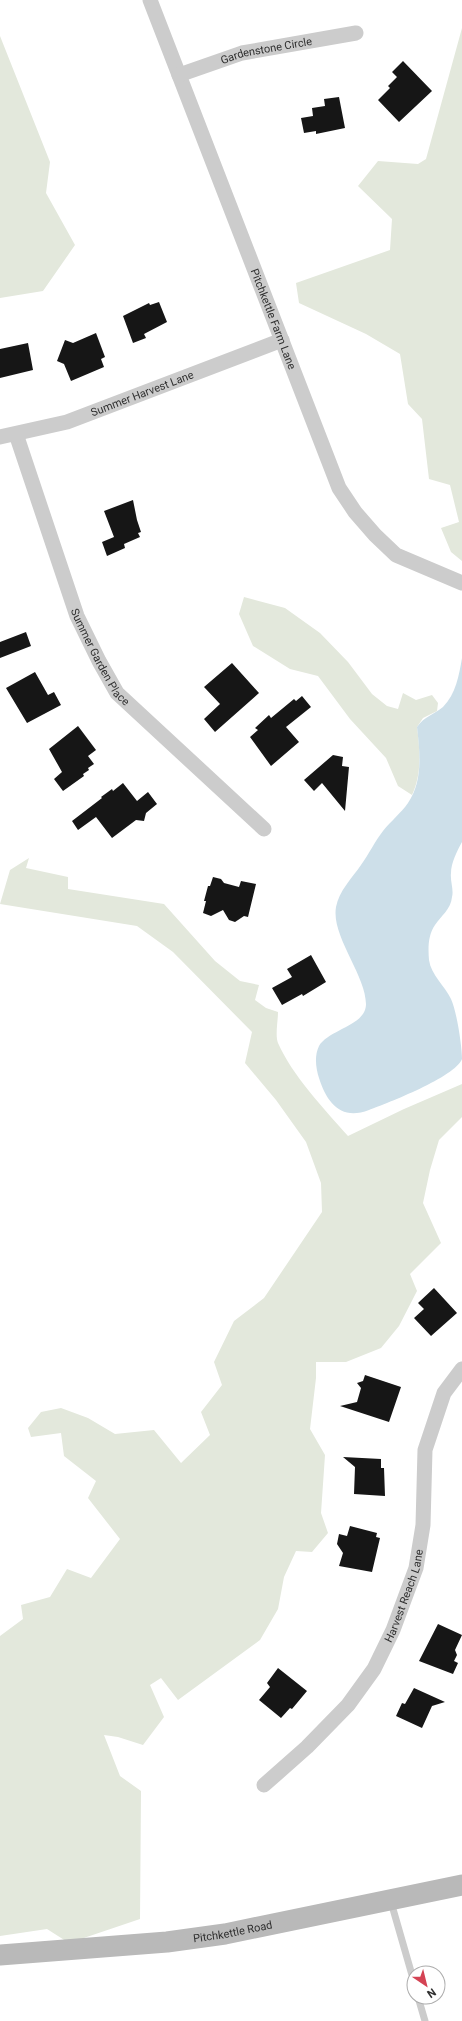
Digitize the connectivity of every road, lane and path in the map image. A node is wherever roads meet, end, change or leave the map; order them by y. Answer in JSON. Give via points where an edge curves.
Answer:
{"nodes":[{"id":1,"x":150,"y":0,"type":"edge"},
{"id":2,"x":356,"y":33,"type":"dead end"},
{"id":3,"x":179,"y":75,"type":"junction"},
{"id":4,"x":282,"y":340,"type":"junction"},
{"id":5,"x":16,"y":434,"type":"junction"},
{"id":6,"x":0,"y":437,"type":"edge"},
{"id":7,"x":462,"y":583,"type":"edge"},
{"id":8,"x":264,"y":829,"type":"dead end"},
{"id":9,"x":462,"y":1369,"type":"edge"},
{"id":10,"x":264,"y":1785,"type":"dead end"},
{"id":11,"x":462,"y":1885,"type":"edge"},
{"id":12,"x":390,"y":1900,"type":"junction"},
{"id":13,"x":0,"y":1955,"type":"edge"},
{"id":14,"x":409,"y":1965,"type":"edge"},
{"id":15,"x":420,"y":2005,"type":"edge"},
{"id":16,"x":425,"y":2021,"type":"edge"}],
"edges":[{"from":1,"to":3,"type":"street","name":"Pitchkettle Farm Lane"},
{"from":2,"to":3,"type":"street","name":"Gardenstone Circle","via":[[242,53]]},
{"from":3,"to":4,"type":"street","name":"Pitchkettle Farm Lane"},
{"from":4,"to":5,"type":"street","name":"Summer Harvest Lane","via":[[67,422]]},
{"from":4,"to":7,"type":"street","name":"Pitchkettle Farm Lane","via":[[339,488],[355,512],[396,555]]},
{"from":5,"to":6,"type":"street","name":"Summer Harvest Lane"},
{"from":5,"to":8,"type":"street","name":"Summer Garden Place","via":[[77,616],[117,692]]},
{"from":9,"to":10,"type":"street","name":"Harvest Reach Lane","via":[[444,1393],[425,1450],[423,1525],[416,1568],[393,1630],[374,1669],[348,1705],[307,1747]]},
{"from":11,"to":12,"type":"main road","name":"Pitchkettle Road"},
{"from":12,"to":13,"type":"main road","name":"Pitchkettle Road","via":[[225,1934]]},
{"from":12,"to":14,"type":"lane"},
{"from":15,"to":16,"type":"lane"}]}
